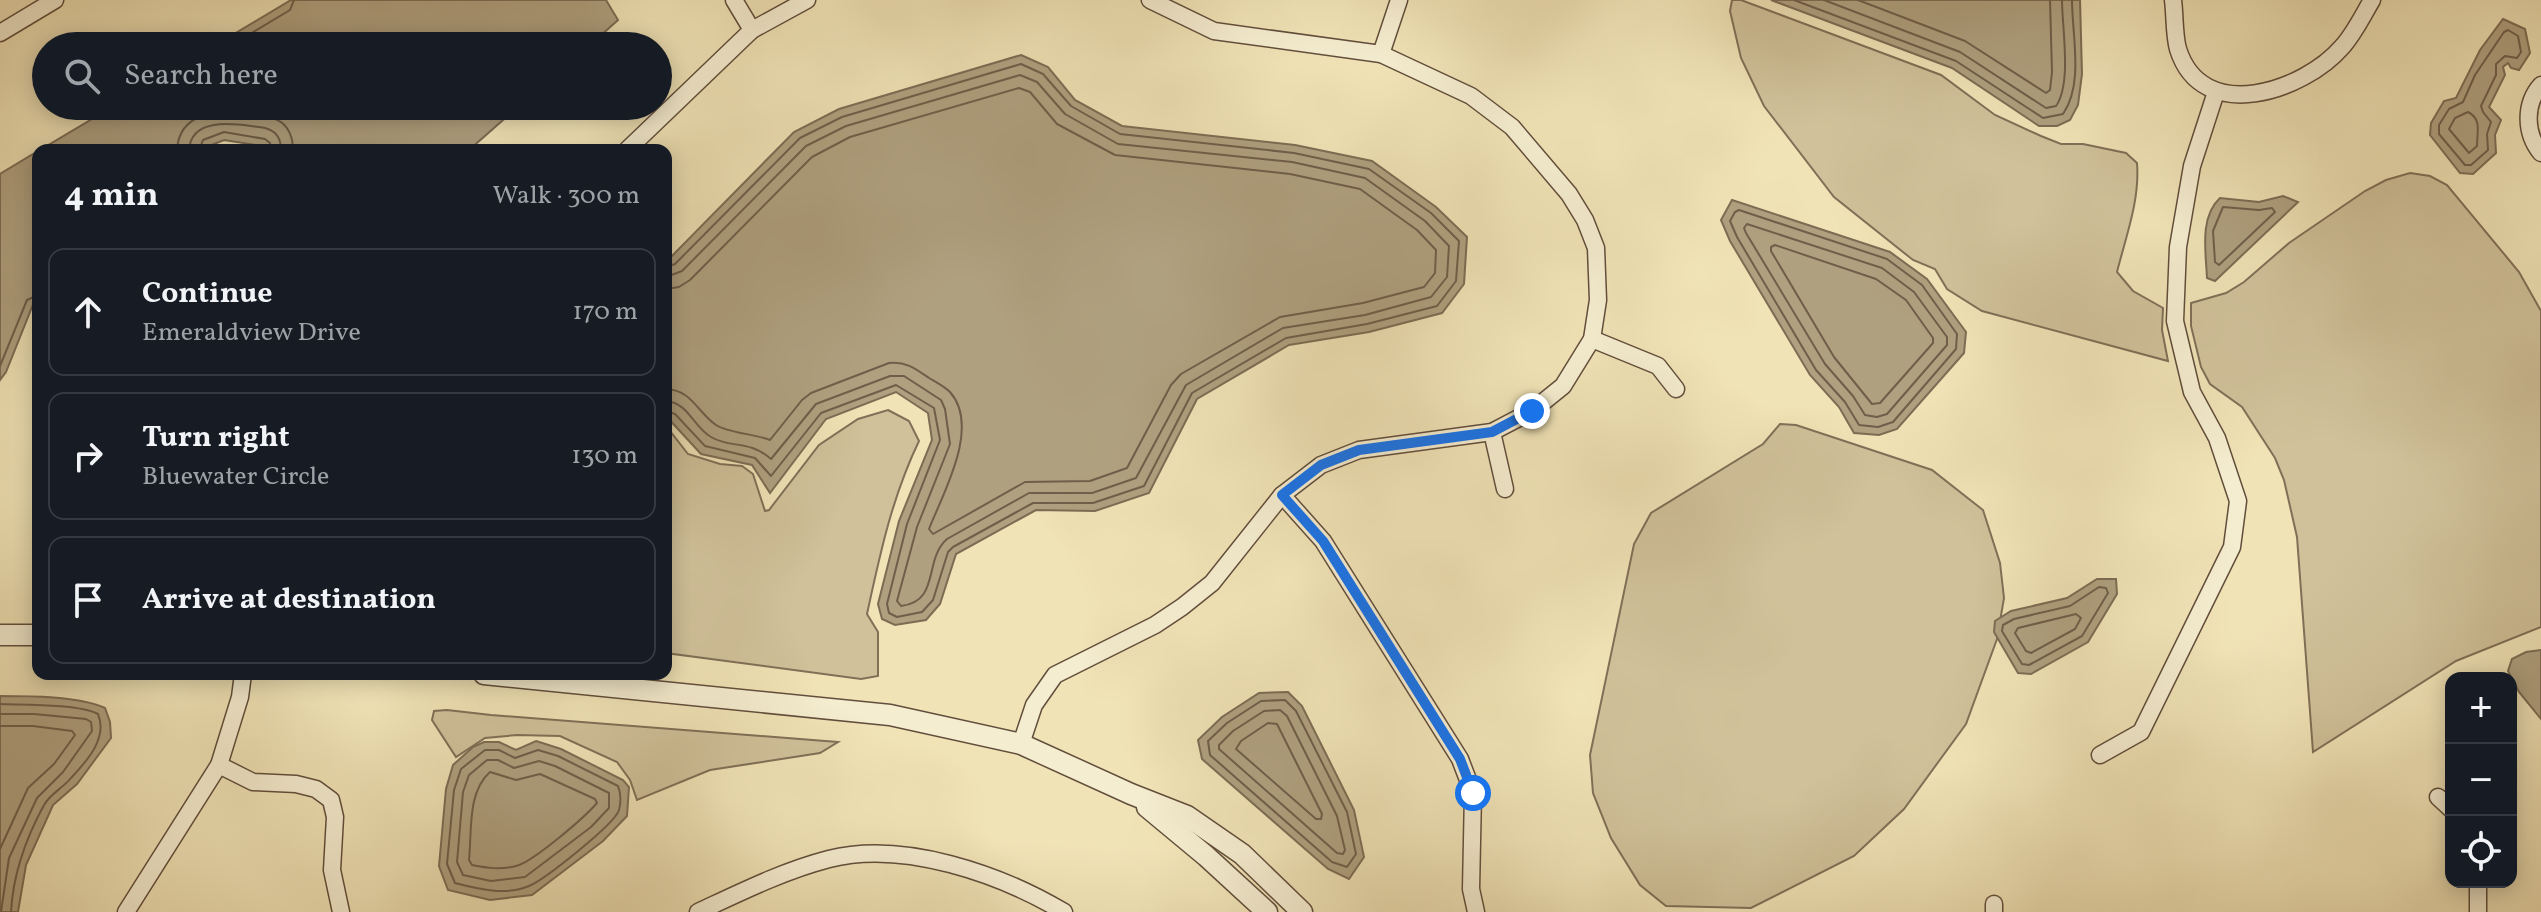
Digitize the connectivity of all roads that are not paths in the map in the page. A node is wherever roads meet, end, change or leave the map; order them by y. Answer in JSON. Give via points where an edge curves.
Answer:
{"nodes":[{"id":1,"x":55,"y":0,"type":"edge"},
{"id":2,"x":734,"y":0,"type":"edge"},
{"id":3,"x":807,"y":0,"type":"edge"},
{"id":4,"x":1150,"y":0,"type":"edge"},
{"id":5,"x":1399,"y":0,"type":"edge"},
{"id":6,"x":2173,"y":0,"type":"edge"},
{"id":7,"x":2372,"y":0,"type":"edge"},
{"id":8,"x":752,"y":30,"type":"junction"},
{"id":9,"x":0,"y":33,"type":"edge"},
{"id":10,"x":1381,"y":54,"type":"junction"},
{"id":11,"x":2541,"y":85,"type":"edge"},
{"id":12,"x":2216,"y":92,"type":"junction"},
{"id":13,"x":672,"y":107,"type":"edge"},
{"id":14,"x":658,"y":120,"type":"edge"},
{"id":15,"x":633,"y":144,"type":"edge"},
{"id":16,"x":2541,"y":153,"type":"edge"},
{"id":17,"x":1592,"y":339,"type":"junction"},
{"id":18,"x":1676,"y":389,"type":"dead end"},
{"id":19,"x":1492,"y":432,"type":"junction"},
{"id":20,"x":1505,"y":489,"type":"dead end"},
{"id":21,"x":1282,"y":495,"type":"junction"},
{"id":22,"x":0,"y":635,"type":"edge"},
{"id":23,"x":32,"y":635,"type":"edge"},
{"id":24,"x":242,"y":680,"type":"edge"},
{"id":25,"x":543,"y":680,"type":"edge"},
{"id":26,"x":1021,"y":744,"type":"junction"},
{"id":27,"x":2100,"y":755,"type":"dead end"},
{"id":28,"x":219,"y":765,"type":"junction"},
{"id":29,"x":1131,"y":794,"type":"junction"},
{"id":30,"x":2478,"y":888,"type":"edge"},
{"id":31,"x":126,"y":912,"type":"edge"},
{"id":32,"x":341,"y":912,"type":"edge"},
{"id":33,"x":698,"y":912,"type":"edge"},
{"id":34,"x":1064,"y":912,"type":"edge"},
{"id":35,"x":1267,"y":912,"type":"edge"},
{"id":36,"x":1302,"y":912,"type":"edge"},
{"id":37,"x":1476,"y":912,"type":"edge"},
{"id":38,"x":2478,"y":912,"type":"edge"}],
"edges":[{"from":1,"to":9,"type":"street"},
{"from":2,"to":8,"type":"street"},
{"from":3,"to":8,"type":"street"},
{"from":4,"to":10,"type":"street","via":[[1214,31]]},
{"from":5,"to":10,"type":"street"},
{"from":6,"to":12,"type":"street","via":[[2178,50],[2194,77]]},
{"from":7,"to":12,"type":"street","via":[[2342,48],[2300,81],[2255,94]]},
{"from":8,"to":13,"type":"street"},
{"from":10,"to":17,"type":"street","via":[[1471,96],[1512,127],[1569,194],[1596,248],[1598,300]]},
{"from":11,"to":16,"type":"street","via":[[2527,107],[2533,143]]},
{"from":12,"to":27,"type":"street","via":[[2192,166],[2178,247],[2175,321],[2192,392],[2217,438],[2238,501],[2232,547],[2141,732]]},
{"from":14,"to":15,"type":"street"},
{"from":17,"to":18,"type":"street","via":[[1658,366]]},
{"from":17,"to":19,"type":"street","via":[[1563,386],[1532,411]]},
{"from":19,"to":20,"type":"street"},
{"from":19,"to":21,"type":"street","via":[[1359,450],[1321,465]]},
{"from":21,"to":26,"type":"street","via":[[1212,583],[1182,607],[1055,675],[1034,705]]},
{"from":21,"to":37,"type":"street","via":[[1323,541],[1460,759],[1473,793],[1471,889]]},
{"from":22,"to":23,"type":"street"},
{"from":24,"to":28,"type":"street"},
{"from":25,"to":26,"type":"street","via":[[890,715]]},
{"from":26,"to":29,"type":"street"},
{"from":28,"to":31,"type":"street"},
{"from":28,"to":32,"type":"street","via":[[253,782],[296,784],[331,800],[332,870]]},
{"from":29,"to":35,"type":"street"},
{"from":29,"to":36,"type":"street","via":[[1187,816],[1231,846]]},
{"from":30,"to":38,"type":"street"},
{"from":33,"to":34,"type":"street","via":[[806,866],[833,858],[888,854],[985,876]]}]}
